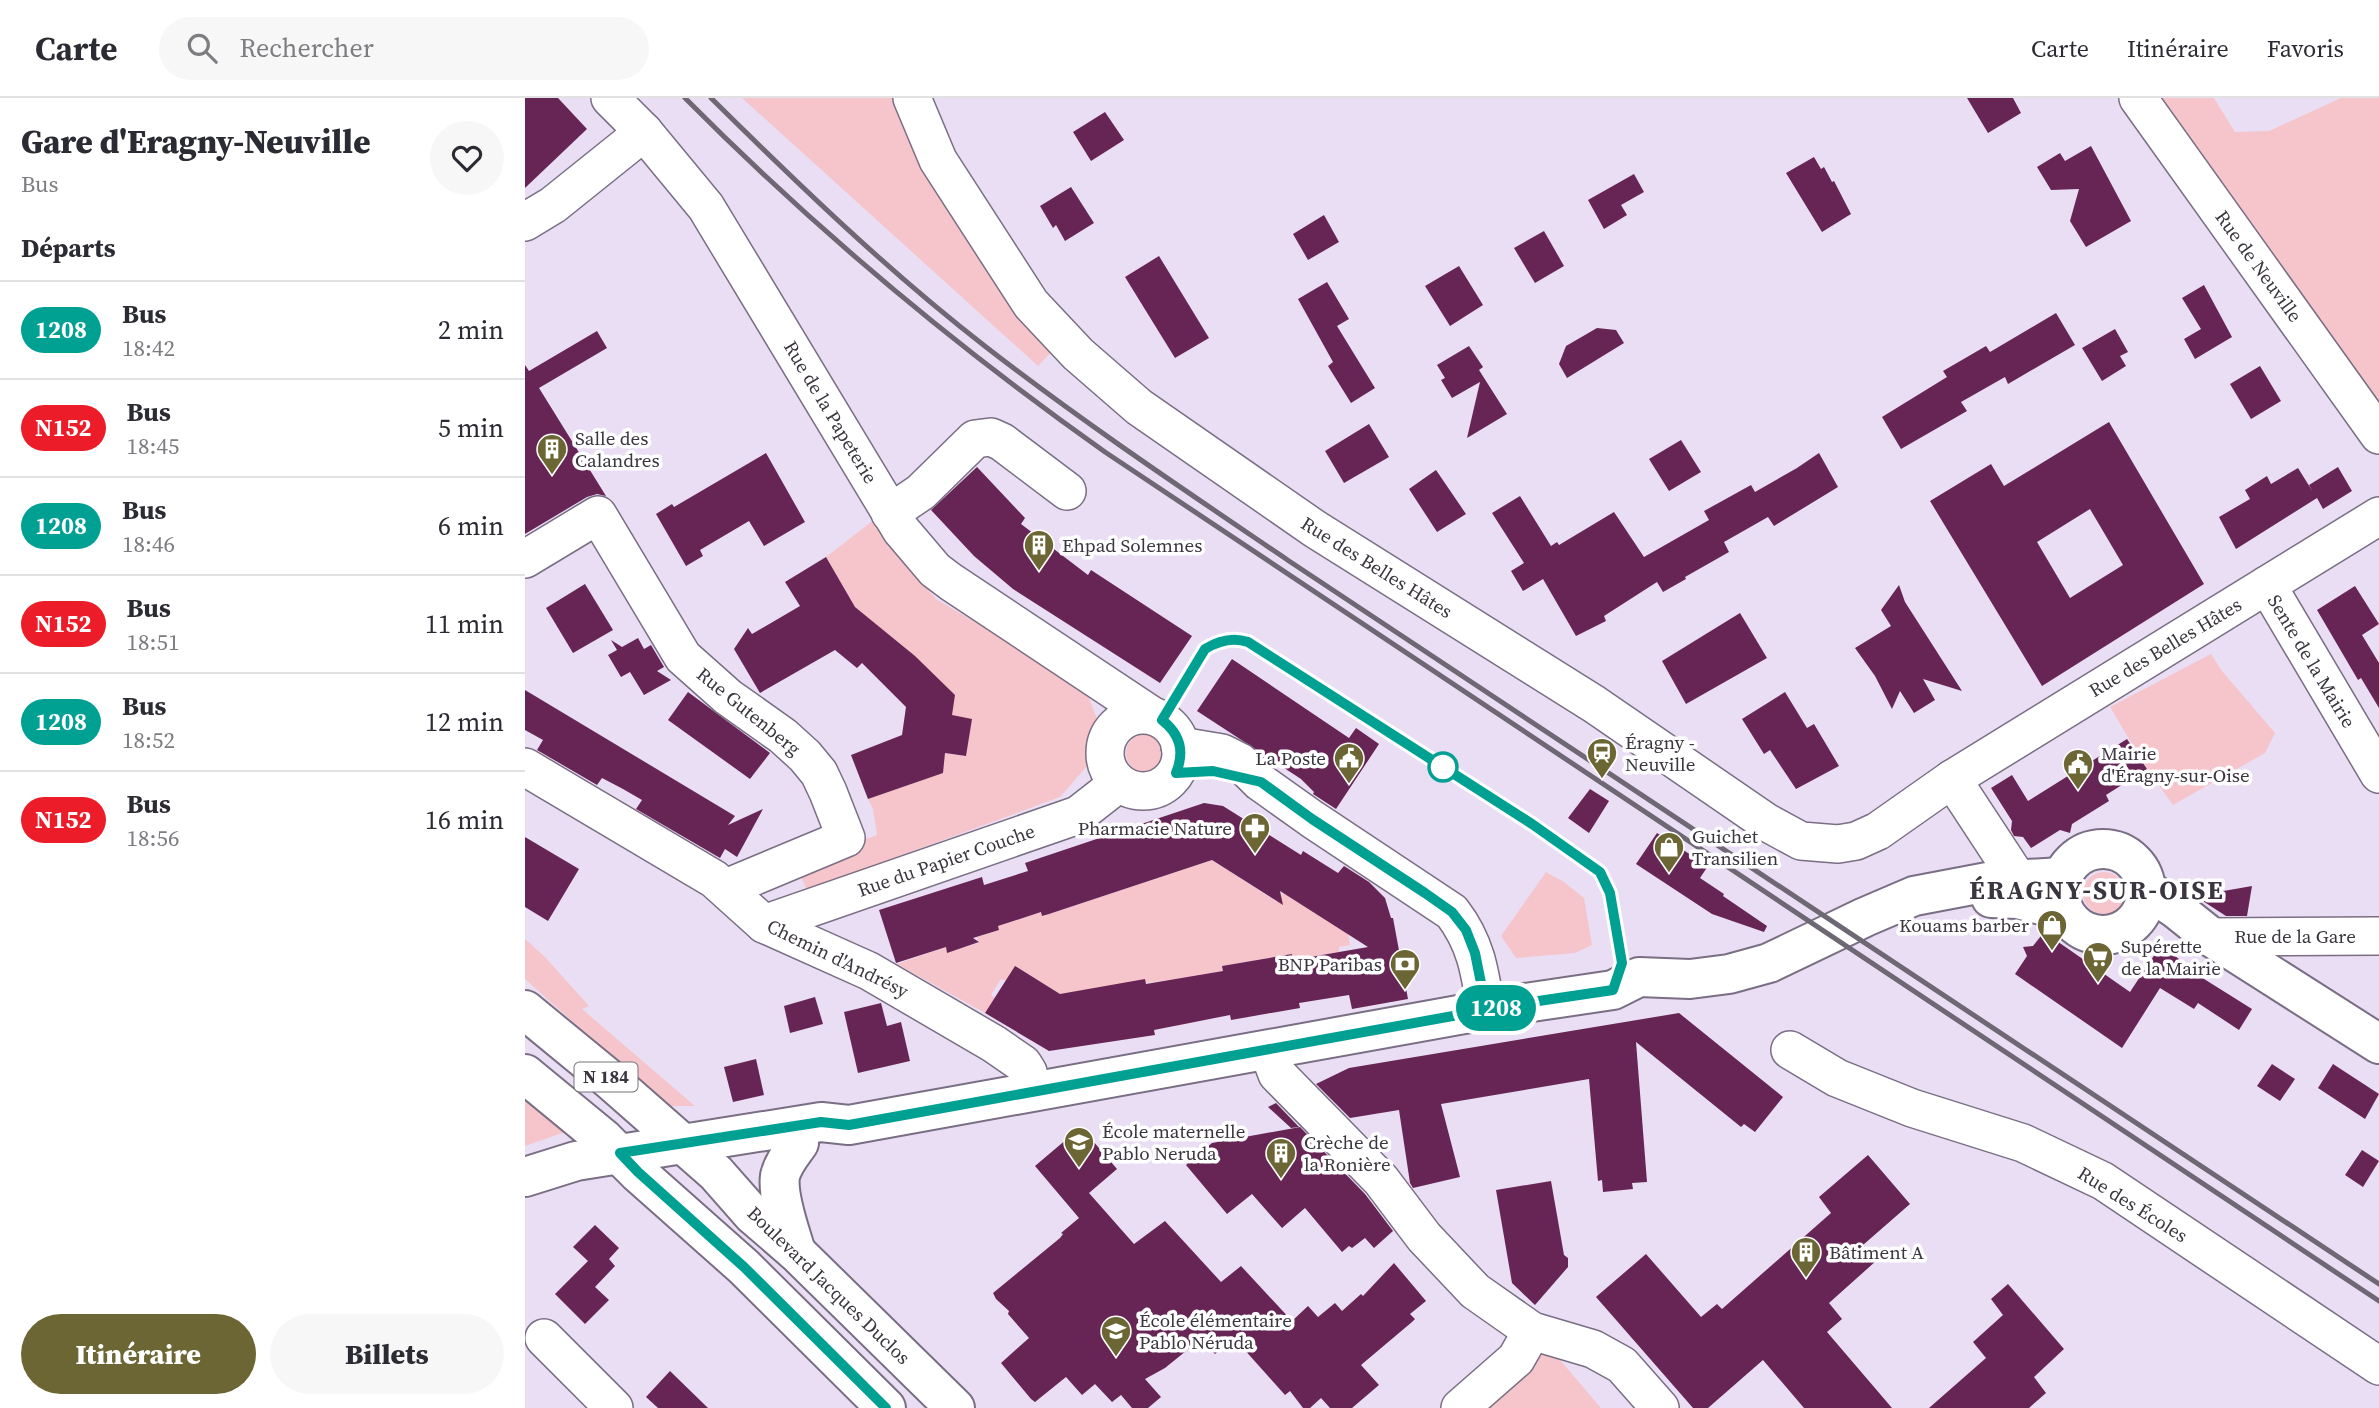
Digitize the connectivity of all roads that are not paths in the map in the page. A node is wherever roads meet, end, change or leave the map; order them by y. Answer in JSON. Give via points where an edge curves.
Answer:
{"nodes":[{"id":1,"x":610,"y":98,"type":"edge"},
{"id":2,"x":912,"y":98,"type":"edge"},
{"id":3,"x":2138,"y":98,"type":"edge"},
{"id":4,"x":644,"y":132,"type":"junction"},
{"id":5,"x":525,"y":222,"type":"edge"},
{"id":6,"x":2379,"y":435,"type":"edge"},
{"id":7,"x":1067,"y":491,"type":"dead end"},
{"id":8,"x":890,"y":513,"type":"junction"},
{"id":9,"x":2379,"y":516,"type":"edge"},
{"id":10,"x":525,"y":559,"type":"edge"},
{"id":11,"x":2267,"y":585,"type":"junction"},
{"id":12,"x":1095,"y":681,"type":"junction"},
{"id":13,"x":1151,"y":715,"type":"junction"},
{"id":14,"x":1110,"y":735,"type":"junction"},
{"id":15,"x":1178,"y":759,"type":"junction"},
{"id":16,"x":525,"y":767,"type":"edge"},
{"id":17,"x":2379,"y":774,"type":"edge"},
{"id":18,"x":1952,"y":779,"type":"junction"},
{"id":19,"x":1119,"y":783,"type":"junction"},
{"id":20,"x":2017,"y":878,"type":"junction"},
{"id":21,"x":726,"y":888,"type":"junction"},
{"id":22,"x":2063,"y":894,"type":"junction"},
{"id":23,"x":2143,"y":902,"type":"junction"},
{"id":24,"x":764,"y":924,"type":"junction"},
{"id":25,"x":2211,"y":936,"type":"junction"},
{"id":26,"x":2379,"y":936,"type":"edge"},
{"id":27,"x":1613,"y":990,"type":"junction"},
{"id":28,"x":525,"y":1010,"type":"edge"},
{"id":29,"x":1486,"y":1010,"type":"junction"},
{"id":30,"x":2379,"y":1044,"type":"edge"},
{"id":31,"x":1268,"y":1050,"type":"junction"},
{"id":32,"x":1790,"y":1050,"type":"dead end"},
{"id":33,"x":531,"y":1080,"type":"edge"},
{"id":34,"x":1032,"y":1090,"type":"junction"},
{"id":35,"x":849,"y":1125,"type":"junction"},
{"id":36,"x":799,"y":1143,"type":"junction"},
{"id":37,"x":661,"y":1158,"type":"junction"},
{"id":38,"x":525,"y":1177,"type":"edge"},
{"id":39,"x":525,"y":1185,"type":"edge"},
{"id":40,"x":752,"y":1214,"type":"junction"},
{"id":41,"x":796,"y":1252,"type":"junction"},
{"id":42,"x":1531,"y":1331,"type":"junction"},
{"id":43,"x":544,"y":1338,"type":"dead end"},
{"id":44,"x":2379,"y":1367,"type":"edge"},
{"id":45,"x":614,"y":1408,"type":"edge"},
{"id":46,"x":886,"y":1408,"type":"edge"},
{"id":47,"x":955,"y":1408,"type":"edge"},
{"id":48,"x":1460,"y":1408,"type":"edge"},
{"id":49,"x":1660,"y":1408,"type":"edge"}],
"edges":[{"from":1,"to":4,"type":"street","name":"Rue de la Papeterie"},
{"from":2,"to":18,"type":"street","name":"Rue des Belles Hâtes","via":[[938,160],[1031,304],[1078,354],[1139,407],[1315,529],[1801,841],[1856,841],[1878,831]]},
{"from":3,"to":6,"type":"street","name":"Rue de Neuville"},
{"from":4,"to":5,"type":"street"},
{"from":4,"to":8,"type":"street","name":"Rue de la Papeterie","via":[[706,207]]},
{"from":7,"to":8,"type":"street","via":[[1002,442],[983,436],[970,443],[922,492]]},
{"from":8,"to":12,"type":"street","name":"Rue de la Papeterie","via":[[935,570]]},
{"from":9,"to":11,"type":"street","name":"Rue des Belles Hâtes"},
{"from":10,"to":21,"type":"street","name":"Rue Gutenberg","via":[[598,515],[683,657],[783,736],[819,773],[846,838]]},
{"from":11,"to":17,"type":"street","name":"Sente de la Mairie"},
{"from":11,"to":18,"type":"street","name":"Rue des Belles Hâtes"},
{"from":12,"to":13,"type":"street","name":"Rue de la Papeterie"},
{"from":12,"to":14,"type":"street"},
{"from":13,"to":14,"type":"street","via":[[1127,718]]},
{"from":13,"to":15,"type":"street","via":[[1171,726]]},
{"from":14,"to":19,"type":"street","via":[[1106,760]]},
{"from":15,"to":19,"type":"street","via":[[1167,783],[1156,789],[1130,789]]},
{"from":15,"to":29,"type":"street","via":[[1223,753],[1240,762],[1312,819],[1452,912],[1475,953]]},
{"from":16,"to":21,"type":"street","name":"Chemin d'Andrésy"},
{"from":18,"to":20,"type":"street"},
{"from":19,"to":24,"type":"street","name":"Rue du Papier Couche","via":[[1078,815]]},
{"from":20,"to":22,"type":"main road"},
{"from":20,"to":27,"type":"main road","via":[[1914,896],[1769,962],[1729,974],[1690,979],[1639,977]]},
{"from":21,"to":24,"type":"street","name":"Chemin d'Andrésy"},
{"from":22,"to":23,"type":"main road","via":[[2071,922],[2094,935],[2107,936],[2131,925]]},
{"from":22,"to":23,"type":"main road","via":[[2069,864],[2095,849],[2109,849],[2135,863],[2143,876]]},
{"from":22,"to":27,"type":"main road","via":[[1994,897],[1935,907],[1880,925],[1783,973],[1746,985],[1640,999]]},
{"from":23,"to":25,"type":"main road","via":[[2176,909]]},
{"from":24,"to":34,"type":"street","name":"Chemin d'Andrésy","via":[[869,971],[994,1044],[1023,1064]]},
{"from":25,"to":26,"type":"street","name":"Rue de la Gare"},
{"from":25,"to":30,"type":"main road"},
{"from":27,"to":29,"type":"main road"},
{"from":28,"to":37,"type":"main road","name":"Boulevard Jacques Duclos","number":"N 184"},
{"from":29,"to":31,"type":"main road"},
{"from":31,"to":34,"type":"main road"},
{"from":31,"to":42,"type":"street","via":[[1277,1074],[1381,1180],[1424,1237],[1475,1291]]},
{"from":32,"to":44,"type":"street","name":"Rue des Écoles","via":[[1837,1078],[1912,1108],[2023,1143],[2103,1181]]},
{"from":33,"to":37,"type":"main road","number":"N 184"},
{"from":34,"to":35,"type":"main road"},
{"from":35,"to":36,"type":"main road"},
{"from":35,"to":37,"type":"main road","via":[[821,1122]]},
{"from":36,"to":37,"type":"main road"},
{"from":36,"to":41,"type":"main road","via":[[780,1177]]},
{"from":37,"to":38,"type":"main road","via":[[576,1161]]},
{"from":37,"to":39,"type":"main road","via":[[570,1184]]},
{"from":37,"to":40,"type":"main road","name":"Boulevard Jacques Duclos","number":"N 184"},
{"from":37,"to":40,"type":"main road","number":"N 184","via":[[722,1207]]},
{"from":37,"to":46,"type":"main road","name":"Boulevard Jacques Duclos","number":"N 184","via":[[744,1267]]},
{"from":40,"to":41,"type":"main road","name":"Boulevard Jacques Duclos","number":"N 184"},
{"from":41,"to":47,"type":"main road","name":"Boulevard Jacques Duclos","number":"N 184"},
{"from":42,"to":48,"type":"street","via":[[1516,1359]]},
{"from":42,"to":49,"type":"street","via":[[1593,1349],[1622,1365]]},
{"from":43,"to":45,"type":"street"}]}
